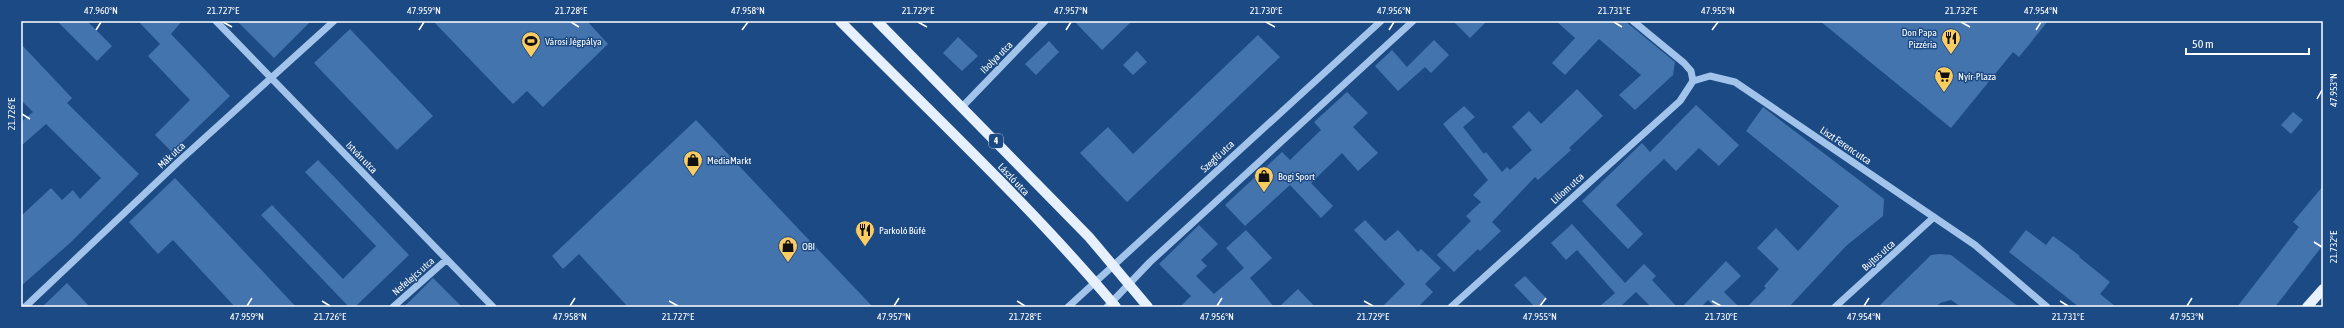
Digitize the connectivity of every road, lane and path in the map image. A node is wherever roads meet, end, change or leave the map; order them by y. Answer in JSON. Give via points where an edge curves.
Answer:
{"nodes":[{"id":1,"x":216,"y":21,"type":"edge"},
{"id":2,"x":334,"y":21,"type":"edge"},
{"id":3,"x":840,"y":21,"type":"edge"},
{"id":4,"x":877,"y":21,"type":"edge"},
{"id":5,"x":1045,"y":21,"type":"edge"},
{"id":6,"x":1381,"y":21,"type":"edge"},
{"id":7,"x":1413,"y":21,"type":"edge"},
{"id":8,"x":1633,"y":21,"type":"edge"},
{"id":9,"x":272,"y":78,"type":"junction"},
{"id":10,"x":1693,"y":81,"type":"junction"},
{"id":11,"x":962,"y":107,"type":"junction"},
{"id":12,"x":1934,"y":217,"type":"junction"},
{"id":13,"x":446,"y":260,"type":"junction"},
{"id":14,"x":1113,"y":264,"type":"junction"},
{"id":15,"x":1095,"y":282,"type":"junction"},
{"id":16,"x":1129,"y":284,"type":"junction"},
{"id":17,"x":2323,"y":289,"type":"edge"},
{"id":18,"x":1112,"y":305,"type":"edge"},
{"id":19,"x":25,"y":307,"type":"edge"},
{"id":20,"x":393,"y":307,"type":"edge"},
{"id":21,"x":493,"y":307,"type":"edge"},
{"id":22,"x":1068,"y":307,"type":"edge"},
{"id":23,"x":1148,"y":307,"type":"edge"},
{"id":24,"x":1451,"y":307,"type":"edge"},
{"id":25,"x":1835,"y":307,"type":"edge"},
{"id":26,"x":2047,"y":307,"type":"edge"},
{"id":27,"x":2307,"y":307,"type":"edge"}],
"edges":[{"from":1,"to":9,"type":"street","name":"István utca"},
{"from":2,"to":9,"type":"street","name":"Mák utca"},
{"from":3,"to":15,"type":"main road","name":"László utca","via":[[907,86]]},
{"from":4,"to":11,"type":"main road","name":"László utca","number":"4"},
{"from":5,"to":11,"type":"street","name":"Ibolya utca"},
{"from":6,"to":14,"type":"street","name":"Szegfű utca"},
{"from":7,"to":16,"type":"street"},
{"from":8,"to":10,"type":"street","via":[[1684,63],[1691,70]]},
{"from":9,"to":13,"type":"street","name":"István utca"},
{"from":9,"to":19,"type":"street","name":"Mák utca","via":[[177,163]]},
{"from":10,"to":12,"type":"street","name":"Liszt Ferenc utca","via":[[1710,76],[1735,82]]},
{"from":10,"to":24,"type":"street","name":"Liliom utca","via":[[1680,101]]},
{"from":11,"to":14,"type":"main road","name":"László utca","number":"4"},
{"from":12,"to":25,"type":"street","name":"Bujtos utca"},
{"from":12,"to":26,"type":"street","name":"Liszt Ferenc utca","via":[[1981,250]]},
{"from":13,"to":20,"type":"street","name":"Nefelejcs utca"},
{"from":13,"to":21,"type":"street","name":"István utca"},
{"from":14,"to":15,"type":"street","name":"Szegfű utca"},
{"from":14,"to":16,"type":"main road","name":"László utca","number":"4"},
{"from":15,"to":18,"type":"main road","name":"László utca"},
{"from":15,"to":22,"type":"street","name":"Szegfű utca"},
{"from":16,"to":18,"type":"street"},
{"from":16,"to":23,"type":"main road","name":"László utca","number":"4"},
{"from":17,"to":27,"type":"main road"}]}
